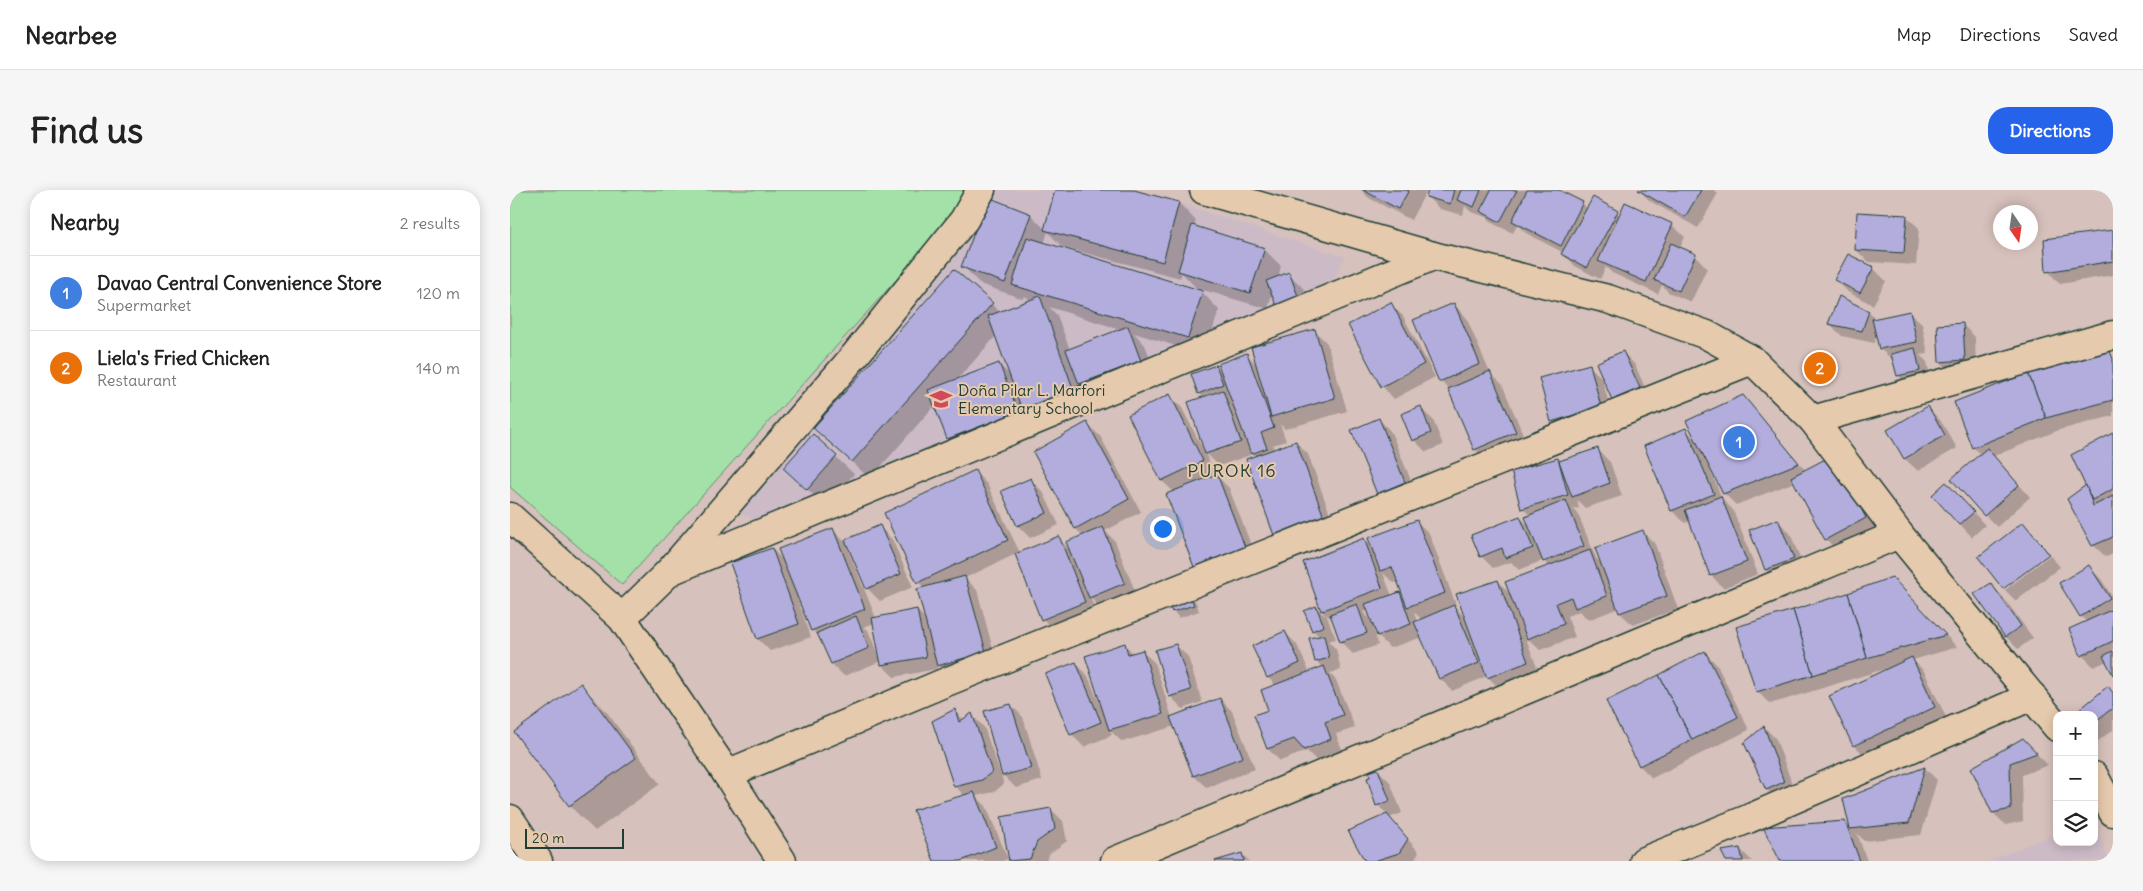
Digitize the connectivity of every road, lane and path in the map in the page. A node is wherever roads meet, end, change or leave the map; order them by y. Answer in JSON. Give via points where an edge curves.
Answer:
{"nodes":[{"id":1,"x":981,"y":190,"type":"edge"},
{"id":2,"x":1204,"y":190,"type":"edge"},
{"id":3,"x":1433,"y":256,"type":"junction"},
{"id":4,"x":2113,"y":335,"type":"edge"},
{"id":5,"x":1752,"y":360,"type":"junction"},
{"id":6,"x":1813,"y":420,"type":"junction"},
{"id":7,"x":510,"y":516,"type":"edge"},
{"id":8,"x":1899,"y":534,"type":"junction"},
{"id":9,"x":670,"y":571,"type":"junction"},
{"id":10,"x":622,"y":618,"type":"junction"},
{"id":11,"x":2032,"y":696,"type":"junction"},
{"id":12,"x":2053,"y":722,"type":"edge"},
{"id":13,"x":727,"y":774,"type":"junction"},
{"id":14,"x":2098,"y":784,"type":"edge"},
{"id":15,"x":2113,"y":812,"type":"edge"},
{"id":16,"x":510,"y":819,"type":"edge"},
{"id":17,"x":538,"y":861,"type":"edge"},
{"id":18,"x":782,"y":861,"type":"edge"},
{"id":19,"x":1115,"y":861,"type":"edge"},
{"id":20,"x":1644,"y":861,"type":"edge"}],
"edges":[{"from":1,"to":9,"type":"street","via":[[964,220],[856,354]]},
{"from":2,"to":3,"type":"street"},
{"from":3,"to":5,"type":"street","via":[[1608,299],[1707,335]]},
{"from":3,"to":9,"type":"street"},
{"from":4,"to":6,"type":"street"},
{"from":5,"to":6,"type":"street"},
{"from":5,"to":13,"type":"street","via":[[955,678]]},
{"from":6,"to":8,"type":"street"},
{"from":7,"to":10,"type":"street"},
{"from":8,"to":11,"type":"street"},
{"from":8,"to":19,"type":"street"},
{"from":9,"to":10,"type":"street"},
{"from":10,"to":13,"type":"street"},
{"from":11,"to":12,"type":"street"},
{"from":11,"to":20,"type":"street"},
{"from":13,"to":18,"type":"street"},
{"from":14,"to":15,"type":"street"},
{"from":16,"to":17,"type":"street"}]}
